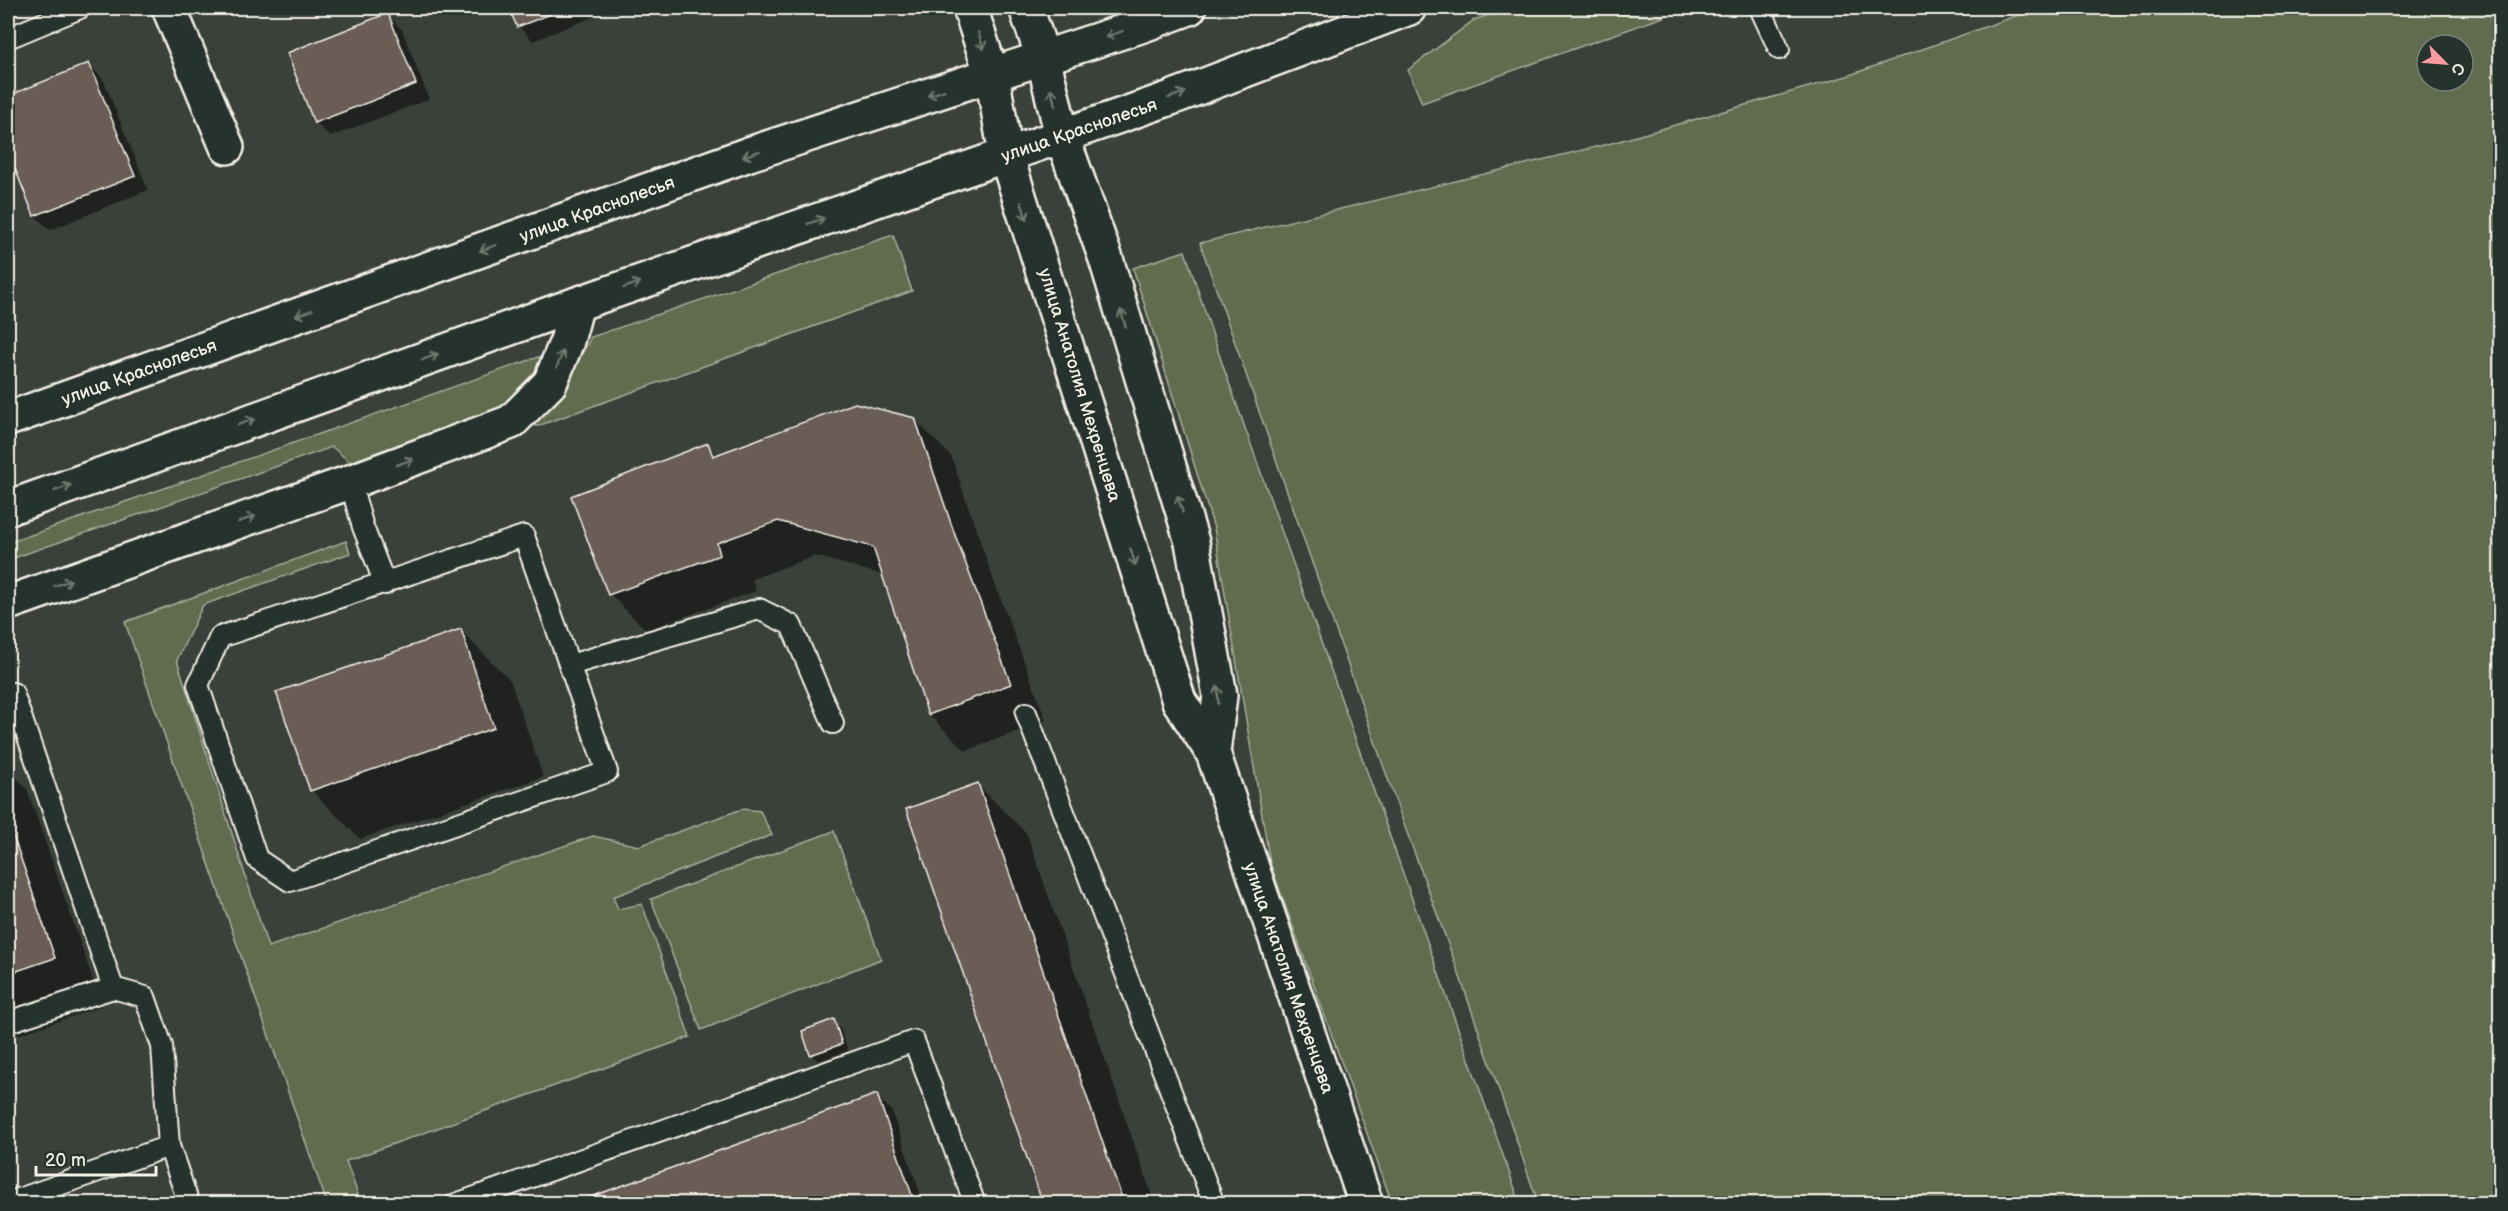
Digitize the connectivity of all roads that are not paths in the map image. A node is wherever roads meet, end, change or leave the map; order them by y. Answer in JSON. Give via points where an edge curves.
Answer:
{"nodes":[{"id":1,"x":80,"y":8,"type":"edge"},
{"id":2,"x":169,"y":8,"type":"edge"},
{"id":3,"x":970,"y":8,"type":"edge"},
{"id":4,"x":1026,"y":8,"type":"edge"},
{"id":5,"x":1189,"y":8,"type":"edge"},
{"id":6,"x":1409,"y":8,"type":"edge"},
{"id":7,"x":1760,"y":8,"type":"edge"},
{"id":8,"x":8,"y":38,"type":"edge"},
{"id":9,"x":1779,"y":49,"type":"dead end"},
{"id":10,"x":1043,"y":57,"type":"junction"},
{"id":11,"x":992,"y":75,"type":"junction"},
{"id":12,"x":1062,"y":136,"type":"junction"},
{"id":13,"x":227,"y":147,"type":"dead end"},
{"id":14,"x":1006,"y":155,"type":"junction"},
{"id":15,"x":577,"y":304,"type":"junction"},
{"id":16,"x":8,"y":419,"type":"edge"},
{"id":17,"x":350,"y":482,"type":"junction"},
{"id":18,"x":8,"y":508,"type":"edge"},
{"id":19,"x":385,"y":584,"type":"junction"},
{"id":20,"x":8,"y":603,"type":"edge"},
{"id":21,"x":570,"y":665,"type":"junction"},
{"id":22,"x":8,"y":695,"type":"edge"},
{"id":23,"x":1026,"y":713,"type":"dead end"},
{"id":24,"x":833,"y":723,"type":"dead end"},
{"id":25,"x":1213,"y":753,"type":"junction"},
{"id":26,"x":113,"y":988,"type":"junction"},
{"id":27,"x":8,"y":1022,"type":"edge"},
{"id":28,"x":169,"y":1146,"type":"junction"},
{"id":29,"x":8,"y":1203,"type":"edge"},
{"id":30,"x":189,"y":1203,"type":"edge"},
{"id":31,"x":456,"y":1203,"type":"edge"},
{"id":32,"x":975,"y":1203,"type":"edge"},
{"id":33,"x":1214,"y":1203,"type":"edge"},
{"id":34,"x":1366,"y":1203,"type":"edge"}],
"edges":[{"from":1,"to":8,"type":"lane"},
{"from":2,"to":13,"type":"street"},
{"from":3,"to":11,"type":"street","name":"улица Анатолия Мехренцева","one_way":true},
{"from":4,"to":10,"type":"street","name":"улица Анатолия Мехренцева"},
{"from":5,"to":10,"type":"street","name":"улица Краснолесья","one_way":true},
{"from":12,"to":6,"type":"street","name":"улица Краснолесья","one_way":true},
{"from":7,"to":9,"type":"lane"},
{"from":10,"to":11,"type":"street","name":"улица Краснолесья"},
{"from":12,"to":10,"type":"street","name":"улица Анатолия Мехренцева","one_way":true},
{"from":11,"to":14,"type":"street","name":"улица Анатолия Мехренцева"},
{"from":11,"to":16,"type":"street","name":"улица Краснолесья","one_way":true,"via":[[749,154]]},
{"from":12,"to":14,"type":"street","name":"улица Краснолесья"},
{"from":25,"to":12,"type":"street","name":"улица Анатолия Мехренцева","one_way":true,"via":[[1220,694],[1192,542],[1106,259]]},
{"from":15,"to":14,"type":"street","name":"улица Краснолесья","one_way":true},
{"from":14,"to":25,"type":"street","name":"улица Анатолия Мехренцева","one_way":true,"via":[[1179,701]]},
{"from":17,"to":15,"type":"street","one_way":true,"via":[[511,422],[550,383]]},
{"from":18,"to":15,"type":"street","name":"улица Краснолесья","one_way":true},
{"from":17,"to":19,"type":"lane"},
{"from":20,"to":17,"type":"street","one_way":true},
{"from":19,"to":21,"type":"lane","via":[[524,536]]},
{"from":19,"to":21,"type":"lane","via":[[220,637],[198,685],[257,859],[290,881],[607,772]]},
{"from":21,"to":24,"type":"lane","via":[[759,609],[791,625]]},
{"from":22,"to":26,"type":"lane","via":[[13,693]]},
{"from":23,"to":33,"type":"lane"},
{"from":25,"to":34,"type":"street","name":"улица Анатолия Мехренцева"},
{"from":26,"to":27,"type":"lane"},
{"from":26,"to":28,"type":"lane","via":[[145,997],[162,1046]]},
{"from":28,"to":29,"type":"lane"},
{"from":28,"to":30,"type":"lane"},
{"from":31,"to":32,"type":"lane","via":[[914,1041]]}]}
